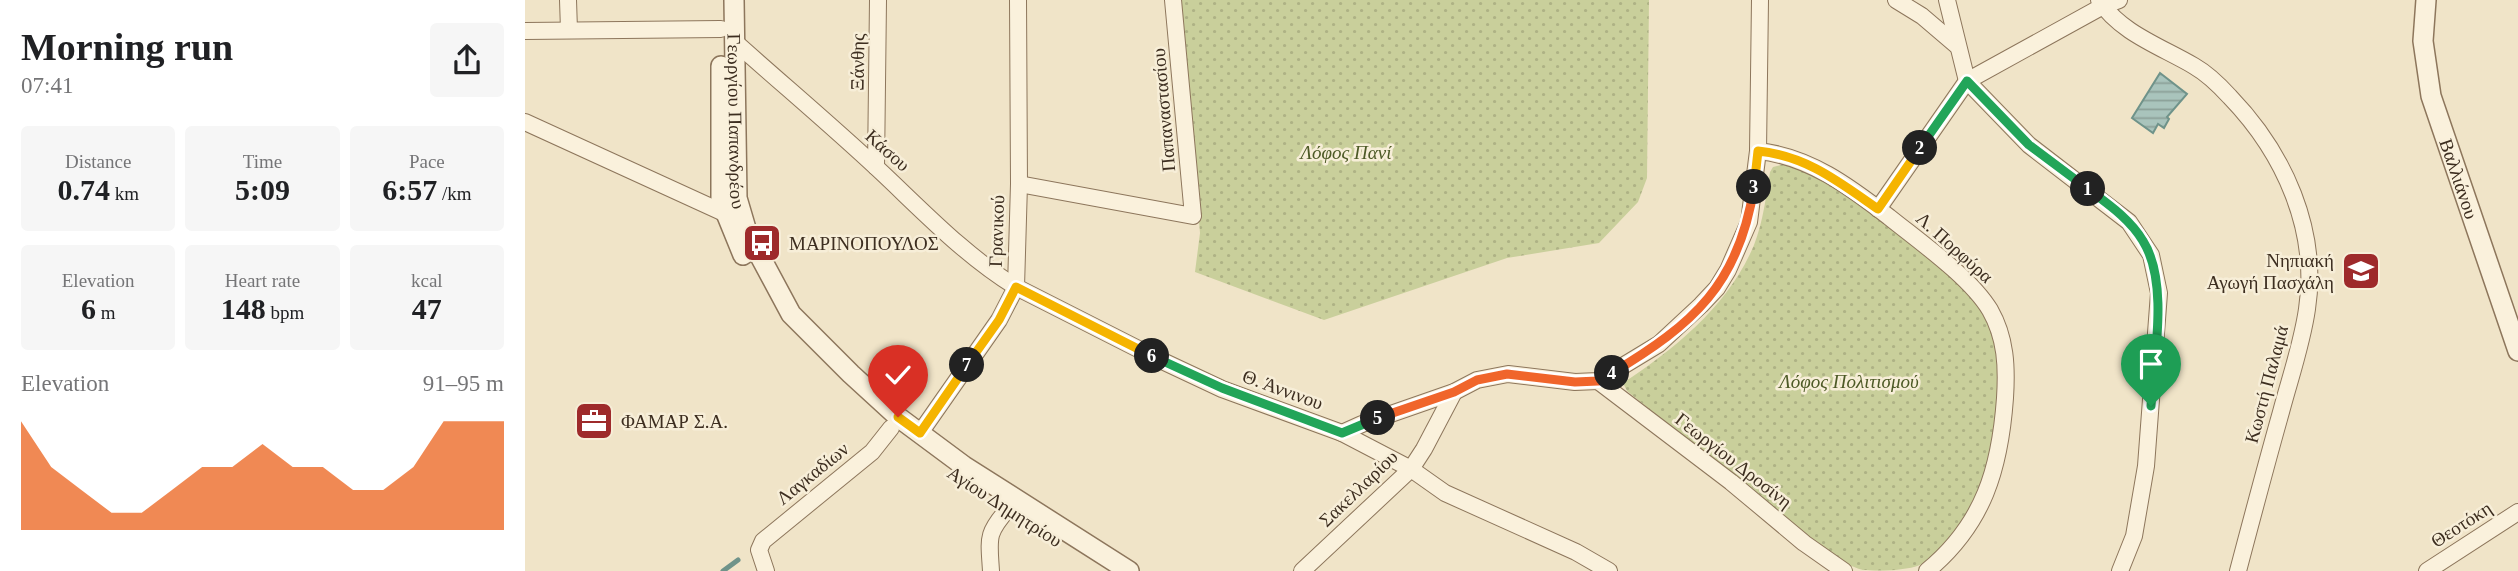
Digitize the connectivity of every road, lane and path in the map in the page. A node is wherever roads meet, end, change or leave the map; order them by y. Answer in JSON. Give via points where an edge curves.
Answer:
{"nodes":[{"id":1,"x":568,"y":0,"type":"edge"},
{"id":2,"x":721,"y":0,"type":"edge"},
{"id":3,"x":734,"y":0,"type":"edge"},
{"id":4,"x":878,"y":0,"type":"edge"},
{"id":5,"x":1018,"y":0,"type":"edge"},
{"id":6,"x":1173,"y":0,"type":"edge"},
{"id":7,"x":1760,"y":0,"type":"edge"},
{"id":8,"x":1896,"y":0,"type":"edge"},
{"id":9,"x":1947,"y":0,"type":"edge"},
{"id":10,"x":2119,"y":0,"type":"edge"},
{"id":11,"x":2426,"y":0,"type":"edge"},
{"id":12,"x":2101,"y":3,"type":"edge"},
{"id":13,"x":569,"y":30,"type":"junction"},
{"id":14,"x":525,"y":31,"type":"edge"},
{"id":15,"x":727,"y":35,"type":"junction"},
{"id":16,"x":1956,"y":45,"type":"junction"},
{"id":17,"x":1967,"y":81,"type":"junction"},
{"id":18,"x":525,"y":122,"type":"edge"},
{"id":19,"x":1758,"y":151,"type":"junction"},
{"id":20,"x":877,"y":167,"type":"junction"},
{"id":21,"x":1019,"y":184,"type":"junction"},
{"id":22,"x":723,"y":207,"type":"junction"},
{"id":23,"x":1878,"y":209,"type":"junction"},
{"id":24,"x":1016,"y":287,"type":"junction"},
{"id":25,"x":791,"y":314,"type":"joint"},
{"id":26,"x":2518,"y":351,"type":"edge"},
{"id":27,"x":1598,"y":381,"type":"junction"},
{"id":28,"x":1454,"y":392,"type":"junction"},
{"id":29,"x":891,"y":428,"type":"junction"},
{"id":30,"x":920,"y":433,"type":"junction"},
{"id":31,"x":1342,"y":433,"type":"junction"},
{"id":32,"x":1411,"y":469,"type":"junction"},
{"id":33,"x":1008,"y":509,"type":"junction"},
{"id":34,"x":2518,"y":512,"type":"edge"},
{"id":35,"x":1937,"y":568,"type":"edge"},
{"id":36,"x":767,"y":571,"type":"edge"},
{"id":37,"x":991,"y":571,"type":"edge"},
{"id":38,"x":1106,"y":571,"type":"edge"},
{"id":39,"x":1129,"y":571,"type":"edge"},
{"id":40,"x":1302,"y":571,"type":"edge"},
{"id":41,"x":1609,"y":571,"type":"edge"},
{"id":42,"x":1844,"y":571,"type":"edge"},
{"id":43,"x":2120,"y":571,"type":"edge"},
{"id":44,"x":2238,"y":571,"type":"edge"},
{"id":45,"x":2427,"y":571,"type":"edge"}],
"edges":[{"from":1,"to":13,"type":"street"},
{"from":2,"to":15,"type":"street","name":"Γεωργίου Παπανδρέου"},
{"from":3,"to":15,"type":"street","name":"Γεωργίου Παπανδρέου"},
{"from":4,"to":20,"type":"street","name":"Ξάνθης"},
{"from":5,"to":21,"type":"street","name":"Γρανικού"},
{"from":6,"to":21,"type":"street","name":"Παπαναστασίου","via":[[1193,216]]},
{"from":7,"to":19,"type":"street"},
{"from":8,"to":16,"type":"street"},
{"from":9,"to":16,"type":"street"},
{"from":10,"to":12,"type":"street"},
{"from":11,"to":26,"type":"street","name":"Βαλλιάνου","via":[[2423,41],[2431,96]]},
{"from":12,"to":17,"type":"street"},
{"from":12,"to":44,"type":"street","name":"Κωστή Παλαμά","via":[[2143,38],[2197,68],[2245,112],[2286,174],[2306,242],[2307,307]]},
{"from":13,"to":14,"type":"street"},
{"from":13,"to":15,"type":"street"},
{"from":15,"to":20,"type":"street","name":"Κάσου"},
{"from":15,"to":22,"type":"street","name":"Γεωργίου Παπανδρέου"},
{"from":15,"to":25,"type":"street","name":"Γεωργίου Παπανδρέου","via":[[737,198],[747,232]]},
{"from":16,"to":17,"type":"street"},
{"from":17,"to":23,"type":"street"},
{"from":17,"to":43,"type":"street","via":[[2029,145],[2129,222],[2151,255],[2159,293],[2146,466],[2134,536]]},
{"from":18,"to":22,"type":"street"},
{"from":19,"to":23,"type":"street","name":"Λ. Πορφύρα","via":[[1804,162]]},
{"from":19,"to":27,"type":"street","via":[[1749,222],[1717,288],[1659,344]]},
{"from":20,"to":24,"type":"street","name":"Κάσου","via":[[966,251]]},
{"from":21,"to":24,"type":"street","name":"Γρανικού"},
{"from":22,"to":29,"type":"street","name":"Αγίου Δημητρίου","via":[[744,258],[782,322]]},
{"from":23,"to":35,"type":"street","name":"Λ. Πορφύρα","via":[[1981,297],[2005,354],[1996,467],[1980,507]]},
{"from":24,"to":30,"type":"street","name":"Γρανικού","via":[[999,320]]},
{"from":24,"to":31,"type":"street","name":"Θ. Άννινου","via":[[1222,388]]},
{"from":25,"to":30,"type":"street","name":"Αγίου Δημητρίου"},
{"from":27,"to":28,"type":"street","via":[[1507,374],[1477,380]]},
{"from":27,"to":42,"type":"street","name":"Γεωργίου Δροσίνη"},
{"from":28,"to":31,"type":"street"},
{"from":28,"to":32,"type":"street","name":"Σακελλαρίου"},
{"from":29,"to":33,"type":"street","name":"Αγίου Δημητρίου"},
{"from":29,"to":36,"type":"street","name":"Λαγκαδίων","via":[[871,452],[771,533],[759,550]]},
{"from":30,"to":39,"type":"street","name":"Αγίου Δημητρίου"},
{"from":31,"to":32,"type":"street","name":"Θ. Άννινου"},
{"from":32,"to":40,"type":"street","name":"Σακελλαρίου"},
{"from":32,"to":41,"type":"street","name":"Θ. Άννινου","via":[[1445,493]]},
{"from":33,"to":37,"type":"street","via":[[992,527]]},
{"from":33,"to":38,"type":"street","name":"Αγίου Δημητρίου"},
{"from":34,"to":45,"type":"street","name":"Θεοτόκη"}]}
